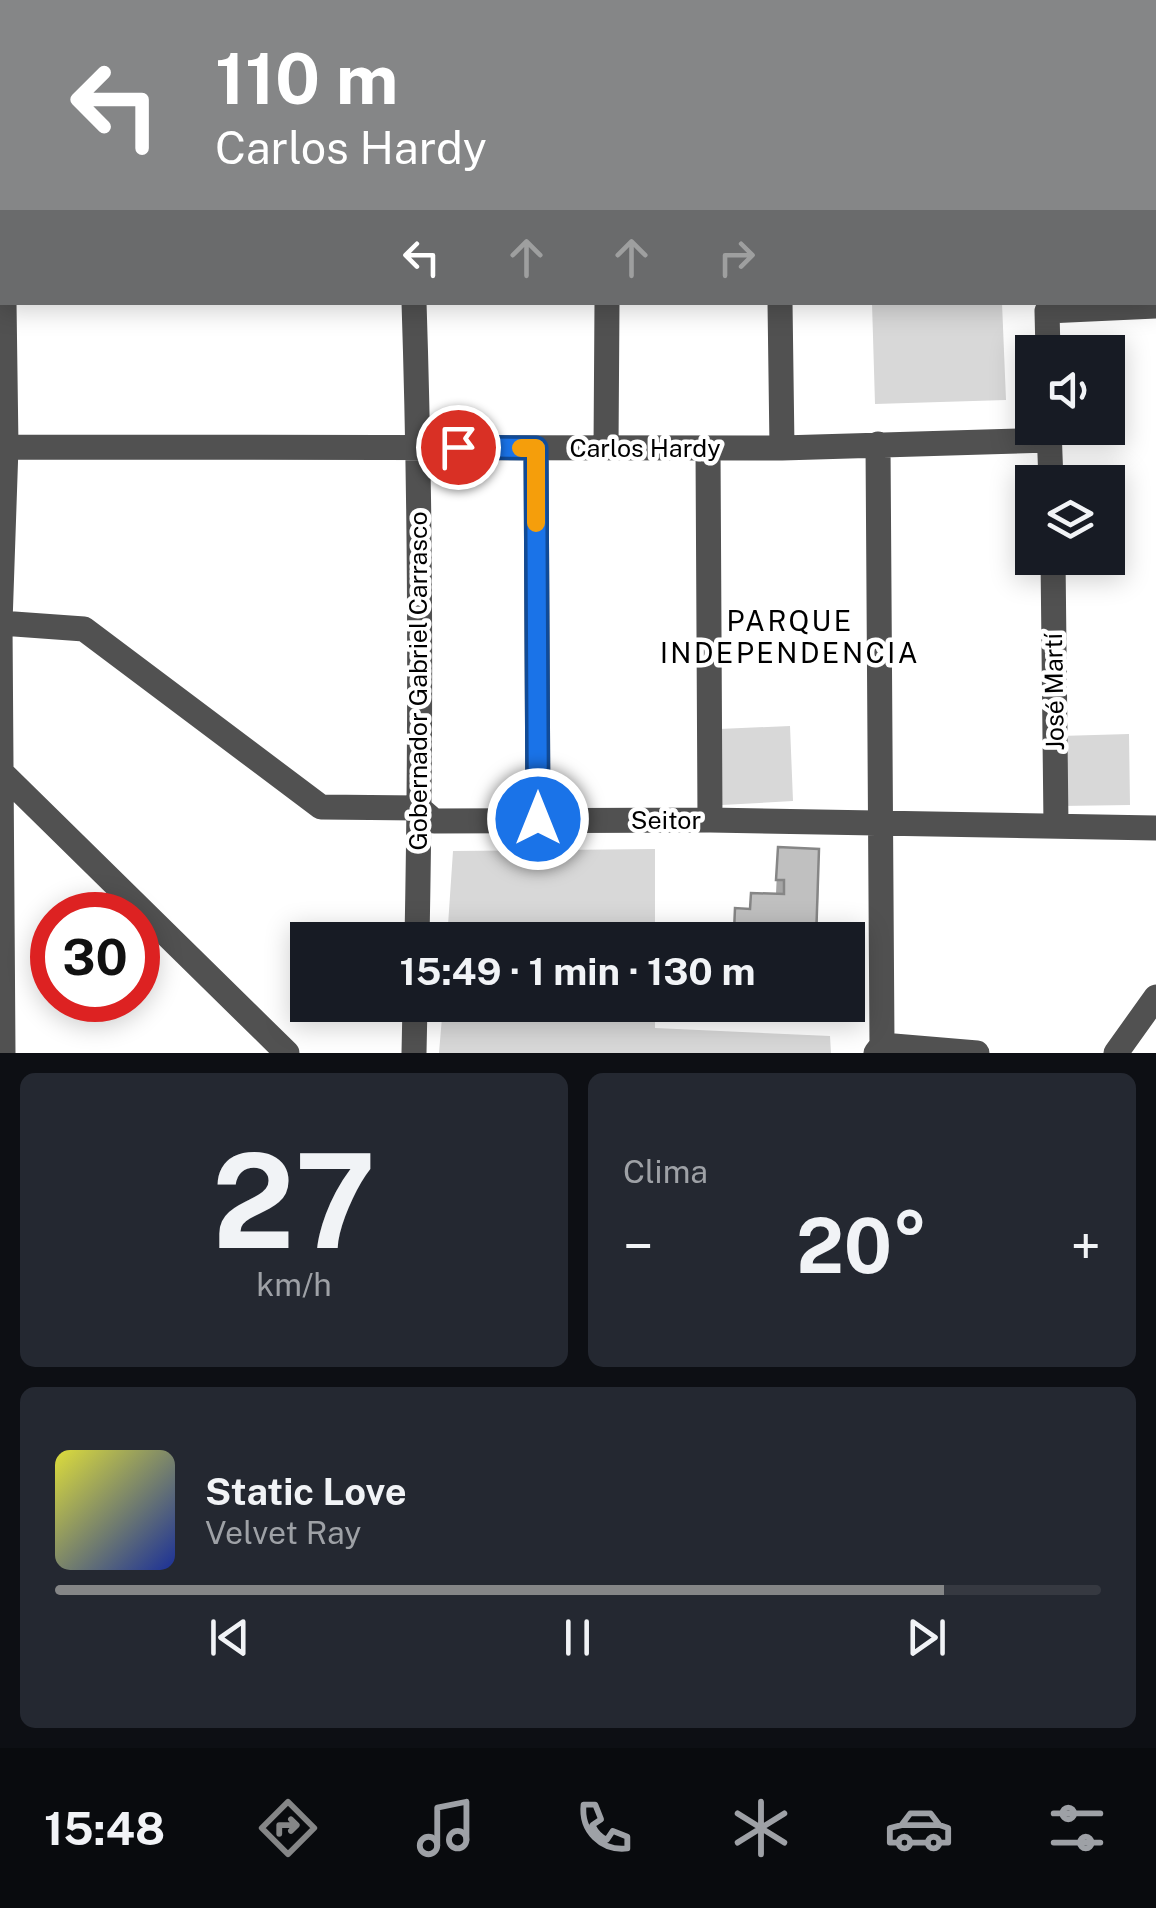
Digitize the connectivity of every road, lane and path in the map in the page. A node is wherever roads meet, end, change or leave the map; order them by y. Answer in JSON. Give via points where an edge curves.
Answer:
{"nodes":[{"id":1,"x":4,"y":305,"type":"edge"},
{"id":2,"x":414,"y":305,"type":"edge"},
{"id":3,"x":606,"y":305,"type":"edge"},
{"id":4,"x":780,"y":305,"type":"edge"},
{"id":5,"x":1156,"y":306,"type":"edge"},
{"id":6,"x":1048,"y":335,"type":"edge"},
{"id":7,"x":1015,"y":436,"type":"edge"},
{"id":8,"x":878,"y":444,"type":"junction"},
{"id":9,"x":418,"y":446,"type":"junction"},
{"id":10,"x":3,"y":447,"type":"edge"},
{"id":11,"x":536,"y":448,"type":"junction"},
{"id":12,"x":606,"y":448,"type":"junction"},
{"id":13,"x":708,"y":448,"type":"junction"},
{"id":14,"x":782,"y":448,"type":"junction"},
{"id":15,"x":1052,"y":575,"type":"edge"},
{"id":16,"x":0,"y":623,"type":"edge"},
{"id":17,"x":2,"y":787,"type":"edge"},
{"id":18,"x":419,"y":808,"type":"junction"},
{"id":19,"x":538,"y":819,"type":"junction"},
{"id":20,"x":710,"y":820,"type":"junction"},
{"id":21,"x":882,"y":822,"type":"junction"},
{"id":22,"x":1056,"y":826,"type":"junction"},
{"id":23,"x":1156,"y":828,"type":"edge"},
{"id":24,"x":416,"y":922,"type":"edge"},
{"id":25,"x":1156,"y":997,"type":"edge"},
{"id":26,"x":415,"y":1022,"type":"edge"},
{"id":27,"x":879,"y":1049,"type":"edge"},
{"id":28,"x":3,"y":1053,"type":"edge"},
{"id":29,"x":287,"y":1053,"type":"edge"},
{"id":30,"x":414,"y":1053,"type":"edge"},
{"id":31,"x":977,"y":1053,"type":"edge"},
{"id":32,"x":1116,"y":1053,"type":"edge"}],
"edges":[{"from":1,"to":10,"type":"street"},
{"from":2,"to":9,"type":"street","name":"Gobernador Gabriel Carrasco"},
{"from":3,"to":12,"type":"street"},
{"from":4,"to":14,"type":"street"},
{"from":5,"to":6,"type":"street","via":[[1047,311]]},
{"from":7,"to":8,"type":"street","name":"Carlos Hardy"},
{"from":8,"to":14,"type":"street","name":"Carlos Hardy"},
{"from":8,"to":21,"type":"street"},
{"from":9,"to":10,"type":"street","name":"Carlos Hardy"},
{"from":9,"to":11,"type":"street","name":"Carlos Hardy"},
{"from":9,"to":18,"type":"street","name":"Gobernador Gabriel Carrasco"},
{"from":10,"to":16,"type":"street"},
{"from":11,"to":12,"type":"street","name":"Carlos Hardy"},
{"from":11,"to":19,"type":"street"},
{"from":12,"to":13,"type":"street","name":"Carlos Hardy"},
{"from":13,"to":14,"type":"street","name":"Carlos Hardy"},
{"from":13,"to":20,"type":"street"},
{"from":15,"to":22,"type":"street","name":"José Martí"},
{"from":16,"to":17,"type":"street"},
{"from":16,"to":18,"type":"street","name":"Seitor","via":[[84,629],[321,806]]},
{"from":17,"to":28,"type":"street"},
{"from":17,"to":29,"type":"street"},
{"from":18,"to":19,"type":"street","name":"Seitor","via":[[434,821]]},
{"from":18,"to":24,"type":"street","name":"Gobernador Gabriel Carrasco"},
{"from":19,"to":20,"type":"street","name":"Seitor"},
{"from":20,"to":21,"type":"street","name":"Seitor"},
{"from":21,"to":22,"type":"street","name":"Seitor"},
{"from":21,"to":27,"type":"street"},
{"from":22,"to":23,"type":"street","name":"Seitor"},
{"from":25,"to":32,"type":"street"},
{"from":26,"to":30,"type":"street"},
{"from":27,"to":31,"type":"street"}]}
